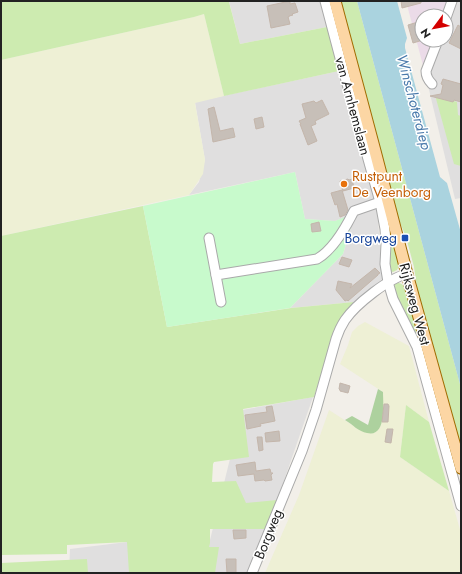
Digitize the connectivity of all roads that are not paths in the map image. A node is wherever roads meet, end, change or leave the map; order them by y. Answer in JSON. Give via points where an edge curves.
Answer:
{"nodes":[{"id":1,"x":325,"y":1,"type":"edge"},
{"id":2,"x":335,"y":1,"type":"edge"},
{"id":3,"x":435,"y":48,"type":"edge"},
{"id":4,"x":432,"y":84,"type":"dead end"},
{"id":5,"x":380,"y":202,"type":"junction"},
{"id":6,"x":209,"y":238,"type":"dead end"},
{"id":7,"x":407,"y":274,"type":"junction"},
{"id":8,"x":216,"y":275,"type":"junction"},
{"id":9,"x":388,"y":282,"type":"junction"},
{"id":10,"x":221,"y":302,"type":"dead end"},
{"id":11,"x":461,"y":468,"type":"edge"},
{"id":12,"x":461,"y":506,"type":"edge"},
{"id":13,"x":252,"y":573,"type":"edge"}],
"edges":[{"from":1,"to":5,"type":"street","name":"van Arnhemslaan"},
{"from":2,"to":7,"type":"main road","name":"Rijksweg West"},
{"from":3,"to":4,"type":"street","via":[[426,71],[426,76]]},
{"from":5,"to":8,"type":"street","via":[[354,211],[344,231],[323,256],[317,259]]},
{"from":5,"to":9,"type":"street","name":"van Arnhemslaan","via":[[385,229]]},
{"from":6,"to":8,"type":"street"},
{"from":7,"to":9,"type":"street","name":"Borgweg"},
{"from":7,"to":11,"type":"main road","name":"Rijksweg West"},
{"from":8,"to":10,"type":"street"},
{"from":9,"to":12,"type":"street","name":"Rijksweg West","via":[[393,299],[417,347]]},
{"from":9,"to":13,"type":"street","name":"Borgweg","via":[[351,314],[340,329],[302,451]]}]}
